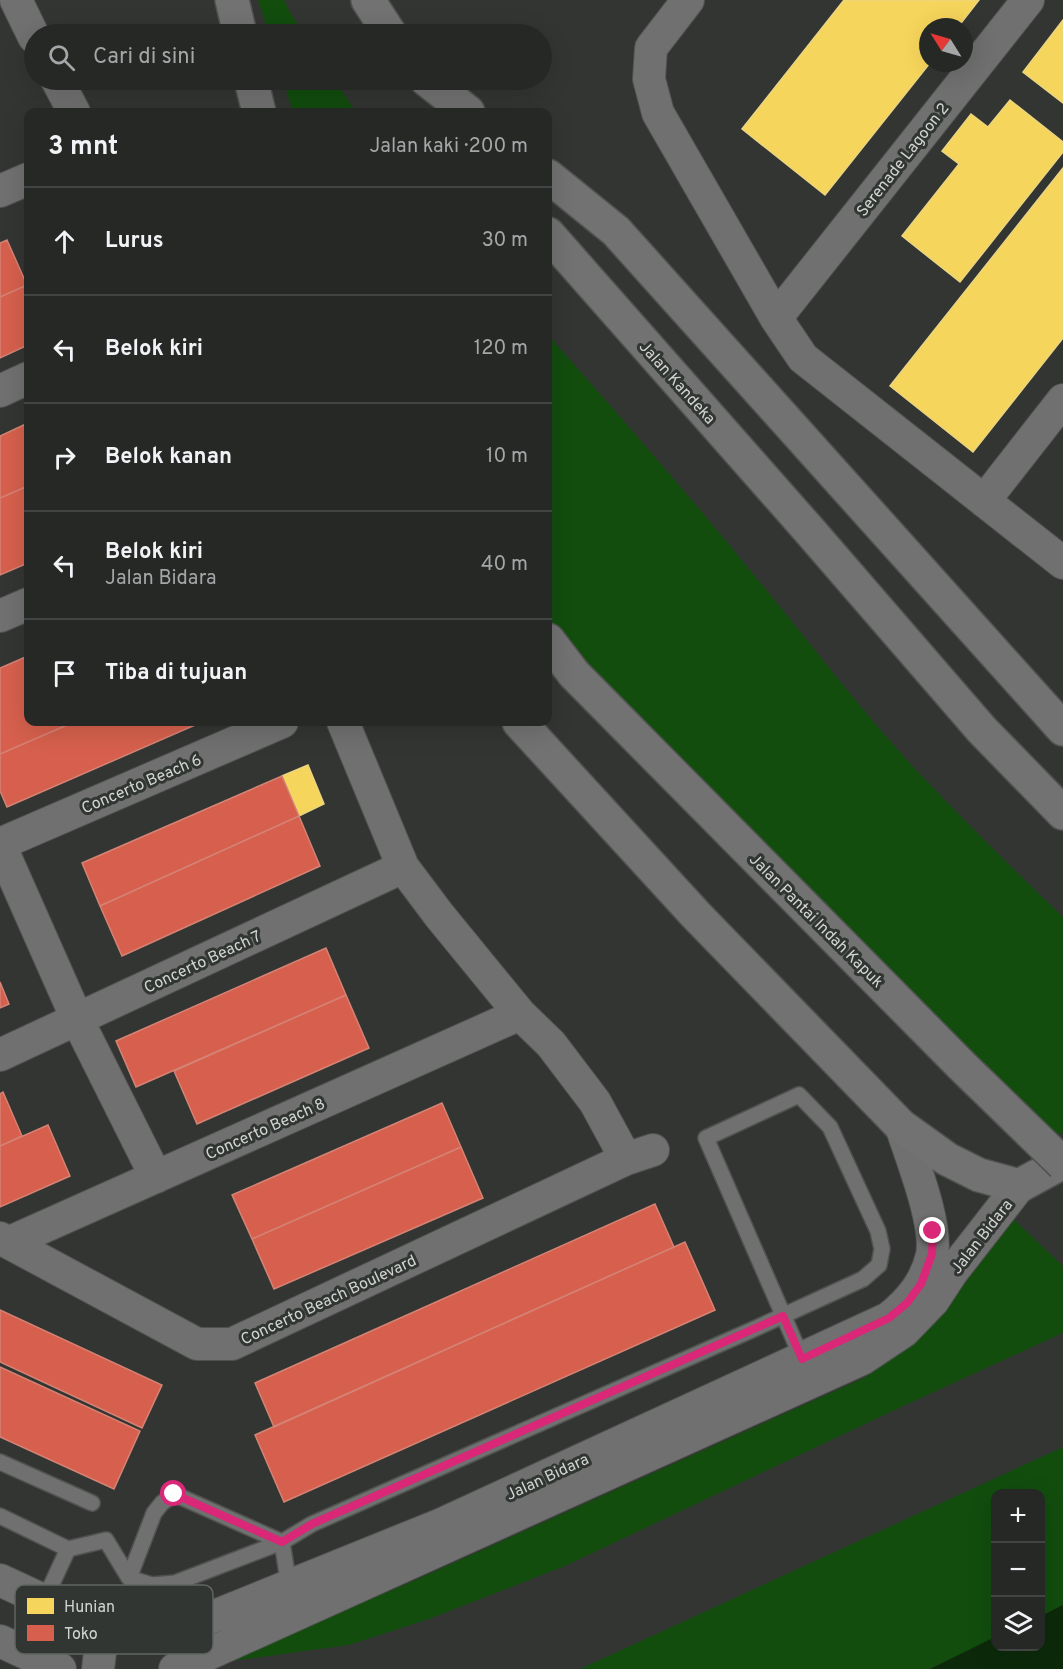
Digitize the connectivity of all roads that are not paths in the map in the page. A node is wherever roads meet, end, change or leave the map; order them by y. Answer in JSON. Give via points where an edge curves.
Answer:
{"nodes":[{"id":1,"x":16,"y":0,"type":"edge"},
{"id":2,"x":232,"y":0,"type":"edge"},
{"id":3,"x":368,"y":0,"type":"edge"},
{"id":4,"x":688,"y":0,"type":"edge"},
{"id":5,"x":1028,"y":0,"type":"edge"},
{"id":6,"x":28,"y":24,"type":"edge"},
{"id":7,"x":238,"y":24,"type":"edge"},
{"id":8,"x":384,"y":24,"type":"edge"},
{"id":9,"x":62,"y":90,"type":"edge"},
{"id":10,"x":254,"y":90,"type":"edge"},
{"id":11,"x":430,"y":90,"type":"edge"},
{"id":12,"x":440,"y":90,"type":"edge"},
{"id":13,"x":72,"y":108,"type":"edge"},
{"id":14,"x":258,"y":108,"type":"edge"},
{"id":15,"x":443,"y":108,"type":"edge"},
{"id":16,"x":463,"y":108,"type":"edge"},
{"id":17,"x":552,"y":179,"type":"edge"},
{"id":18,"x":24,"y":181,"type":"edge"},
{"id":19,"x":0,"y":191,"type":"edge"},
{"id":20,"x":552,"y":239,"type":"edge"},
{"id":21,"x":776,"y":318,"type":"junction"},
{"id":22,"x":24,"y":380,"type":"edge"},
{"id":23,"x":0,"y":391,"type":"edge"},
{"id":24,"x":1063,"y":400,"type":"edge"},
{"id":25,"x":984,"y":501,"type":"junction"},
{"id":26,"x":1063,"y":563,"type":"edge"},
{"id":27,"x":24,"y":606,"type":"edge"},
{"id":28,"x":0,"y":616,"type":"edge"},
{"id":29,"x":552,"y":645,"type":"edge"},
{"id":30,"x":273,"y":726,"type":"edge"},
{"id":31,"x":345,"y":726,"type":"edge"},
{"id":32,"x":523,"y":726,"type":"edge"},
{"id":33,"x":1063,"y":729,"type":"edge"},
{"id":34,"x":1063,"y":813,"type":"edge"},
{"id":35,"x":0,"y":844,"type":"edge"},
{"id":36,"x":403,"y":867,"type":"junction"},
{"id":37,"x":520,"y":1014,"type":"junction"},
{"id":38,"x":77,"y":1019,"type":"junction"},
{"id":39,"x":0,"y":1055,"type":"edge"},
{"id":40,"x":900,"y":1126,"type":"junction"},
{"id":41,"x":1063,"y":1163,"type":"edge"},
{"id":42,"x":156,"y":1177,"type":"junction"},
{"id":43,"x":1019,"y":1186,"type":"junction"},
{"id":44,"x":5,"y":1240,"type":"edge"},
{"id":45,"x":952,"y":1272,"type":"junction"},
{"id":46,"x":921,"y":1284,"type":"junction"},
{"id":47,"x":783,"y":1316,"type":"junction"},
{"id":48,"x":808,"y":1370,"type":"junction"},
{"id":49,"x":0,"y":1462,"type":"edge"},
{"id":50,"x":92,"y":1503,"type":"dead end"},
{"id":51,"x":0,"y":1516,"type":"edge"},
{"id":52,"x":282,"y":1542,"type":"junction"},
{"id":53,"x":68,"y":1548,"type":"junction"},
{"id":54,"x":129,"y":1578,"type":"junction"},
{"id":55,"x":0,"y":1580,"type":"edge"},
{"id":56,"x":51,"y":1585,"type":"edge"},
{"id":57,"x":289,"y":1586,"type":"junction"},
{"id":58,"x":15,"y":1587,"type":"edge"},
{"id":59,"x":213,"y":1617,"type":"edge"},
{"id":60,"x":0,"y":1641,"type":"edge"},
{"id":61,"x":15,"y":1648,"type":"edge"},
{"id":62,"x":213,"y":1651,"type":"edge"},
{"id":63,"x":28,"y":1654,"type":"edge"},
{"id":64,"x":100,"y":1654,"type":"edge"},
{"id":65,"x":207,"y":1654,"type":"edge"},
{"id":66,"x":60,"y":1669,"type":"edge"},
{"id":67,"x":98,"y":1669,"type":"edge"},
{"id":68,"x":175,"y":1669,"type":"edge"}],
"edges":[{"from":1,"to":6,"type":"street"},
{"from":2,"to":7,"type":"main road"},
{"from":3,"to":8,"type":"main road"},
{"from":4,"to":21,"type":"street","via":[[651,48],[649,79],[658,113]]},
{"from":5,"to":21,"type":"street","name":"Serenade Lagoon 2"},
{"from":9,"to":13,"type":"street"},
{"from":10,"to":14,"type":"main road"},
{"from":11,"to":15,"type":"main road"},
{"from":12,"to":16,"type":"main road"},
{"from":17,"to":33,"type":"main road","via":[[616,231]]},
{"from":18,"to":19,"type":"street"},
{"from":20,"to":34,"type":"main road","name":"Jalan Kandeka","via":[[982,730]]},
{"from":21,"to":25,"type":"street","via":[[803,358]]},
{"from":22,"to":23,"type":"street"},
{"from":24,"to":25,"type":"street"},
{"from":25,"to":26,"type":"street"},
{"from":27,"to":28,"type":"street"},
{"from":29,"to":41,"type":"main road","name":"Jalan Pantai Indah Kapuk","bridge":true,"via":[[574,674]]},
{"from":30,"to":35,"type":"street","name":"Concerto Beach 6"},
{"from":31,"to":36,"type":"street"},
{"from":32,"to":40,"type":"main road","via":[[696,915]]},
{"from":35,"to":38,"type":"street"},
{"from":36,"to":37,"type":"street"},
{"from":36,"to":38,"type":"street","name":"Concerto Beach 7"},
{"from":37,"to":42,"type":"street","name":"Concerto Beach 8"},
{"from":37,"to":44,"type":"street","name":"Concerto Beach Boulevard","via":[[551,1044],[639,1155],[232,1344],[197,1344]]},
{"from":38,"to":39,"type":"street","name":"Concerto Beach 7"},
{"from":38,"to":42,"type":"street"},
{"from":40,"to":43,"type":"main road","via":[[947,1159]]},
{"from":40,"to":46,"type":"street","name":"Jalan Bidara","via":[[933,1231],[932,1254]]},
{"from":41,"to":43,"type":"main road"},
{"from":42,"to":44,"type":"street","name":"Concerto Beach 8"},
{"from":43,"to":45,"type":"street","name":"Jalan Bidara"},
{"from":45,"to":46,"type":"street"},
{"from":45,"to":48,"type":"street","name":"Jalan Bidara","via":[[933,1301],[904,1331],[862,1359]]},
{"from":46,"to":48,"type":"street","name":"Jalan Bidara","via":[[889,1318]]},
{"from":47,"to":47,"type":"lane","via":[[863,1278],[879,1265],[882,1249],[878,1231],[830,1127],[799,1095],[706,1138]]},
{"from":47,"to":48,"type":"lane"},
{"from":47,"to":52,"type":"lane","via":[[312,1524]]},
{"from":48,"to":57,"type":"street","name":"Jalan Bidara"},
{"from":48,"to":62,"type":"street","name":"Jalan Bidara"},
{"from":49,"to":50,"type":"lane"},
{"from":51,"to":53,"type":"lane"},
{"from":52,"to":54,"type":"lane","via":[[175,1583],[152,1585]]},
{"from":52,"to":54,"type":"lane","via":[[174,1494],[154,1513]]},
{"from":52,"to":57,"type":"lane"},
{"from":53,"to":54,"type":"lane","via":[[106,1540]]},
{"from":53,"to":56,"type":"lane"},
{"from":55,"to":58,"type":"street","name":"Jalan Bidara"},
{"from":57,"to":59,"type":"street","name":"Jalan Bidara"},
{"from":60,"to":61,"type":"street"},
{"from":63,"to":66,"type":"street"},
{"from":64,"to":67,"type":"street"},
{"from":65,"to":68,"type":"street","name":"Jalan Bidara"}]}
